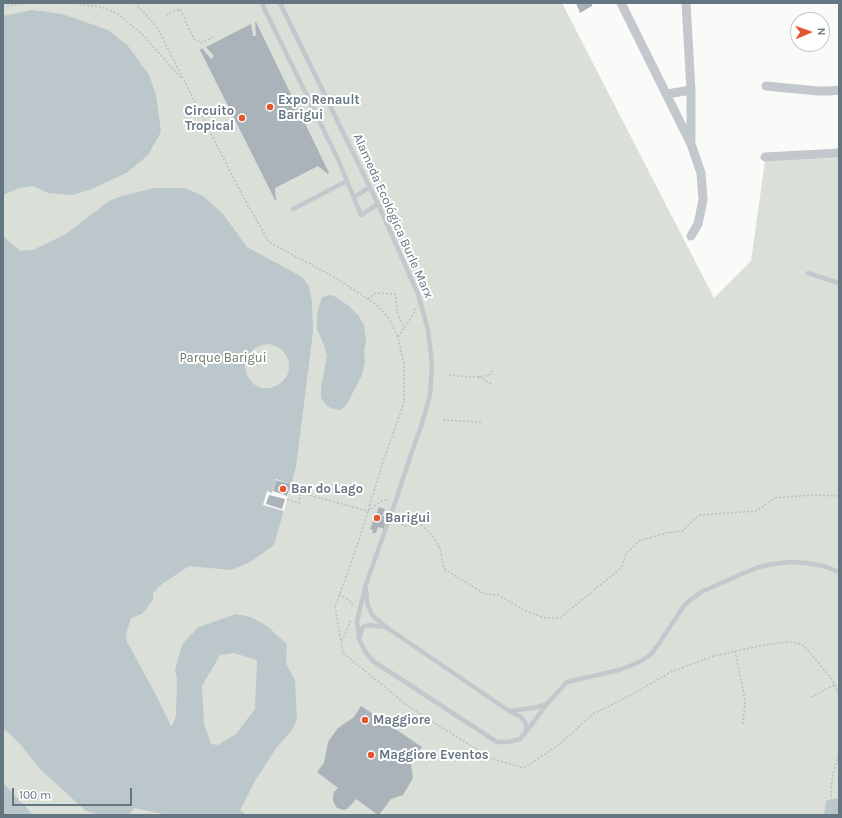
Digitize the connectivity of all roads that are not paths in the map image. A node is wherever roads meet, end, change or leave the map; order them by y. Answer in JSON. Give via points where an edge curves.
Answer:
{"nodes":[{"id":1,"x":280,"y":3,"type":"edge"},
{"id":2,"x":621,"y":3,"type":"edge"},
{"id":3,"x":686,"y":3,"type":"edge"},
{"id":4,"x":262,"y":4,"type":"edge"},
{"id":5,"x":766,"y":86,"type":"dead end"},
{"id":6,"x":690,"y":90,"type":"junction"},
{"id":7,"x":839,"y":90,"type":"edge"},
{"id":8,"x":667,"y":94,"type":"junction"},
{"id":9,"x":692,"y":144,"type":"junction"},
{"id":10,"x":839,"y":153,"type":"edge"},
{"id":11,"x":765,"y":157,"type":"dead end"},
{"id":12,"x":347,"y":181,"type":"junction"},
{"id":13,"x":370,"y":187,"type":"junction"},
{"id":14,"x":354,"y":197,"type":"junction"},
{"id":15,"x":378,"y":204,"type":"junction"},
{"id":16,"x":293,"y":210,"type":"dead end"},
{"id":17,"x":691,"y":236,"type":"dead end"},
{"id":18,"x":808,"y":273,"type":"dead end"},
{"id":19,"x":839,"y":283,"type":"edge"},
{"id":20,"x":839,"y":572,"type":"edge"},
{"id":21,"x":366,"y":584,"type":"junction"},
{"id":22,"x":386,"y":627,"type":"junction"},
{"id":23,"x":359,"y":639,"type":"junction"},
{"id":24,"x":546,"y":705,"type":"junction"},
{"id":25,"x":510,"y":711,"type":"junction"},
{"id":26,"x":526,"y":732,"type":"junction"}],
"edges":[{"from":1,"to":13,"type":"lane","name":"Alameda Ecológica Burle Marx"},
{"from":2,"to":8,"type":"street"},
{"from":3,"to":6,"type":"street"},
{"from":4,"to":12,"type":"lane"},
{"from":5,"to":7,"type":"street","via":[[818,91]]},
{"from":6,"to":8,"type":"street"},
{"from":6,"to":9,"type":"street"},
{"from":8,"to":9,"type":"street"},
{"from":9,"to":17,"type":"street","via":[[701,173],[703,200],[698,224]]},
{"from":10,"to":11,"type":"street"},
{"from":12,"to":14,"type":"lane"},
{"from":12,"to":16,"type":"lane"},
{"from":13,"to":14,"type":"lane"},
{"from":13,"to":15,"type":"lane","name":"Alameda Ecológica Burle Marx"},
{"from":14,"to":15,"type":"lane","via":[[361,214]]},
{"from":15,"to":21,"type":"lane","name":"Alameda Ecológica Burle Marx","via":[[418,294],[428,330],[432,363],[430,395],[421,427]]},
{"from":18,"to":19,"type":"lane"},
{"from":20,"to":24,"type":"lane","name":"Alameda Ecológica Burle Marx","via":[[824,566],[791,562],[759,567],[732,577],[701,592],[689,601],[651,654],[643,660],[619,670],[567,682]]},
{"from":21,"to":22,"type":"lane","name":"Alameda Ecológica Burle Marx","via":[[367,603],[372,615]]},
{"from":21,"to":23,"type":"lane","name":"Alameda Ecológica Burle Marx","via":[[357,621]]},
{"from":22,"to":23,"type":"lane","via":[[363,627]]},
{"from":22,"to":25,"type":"lane","name":"Alameda Ecológica Burle Marx"},
{"from":23,"to":26,"type":"lane","name":"Alameda Ecológica Burle Marx","via":[[374,661],[497,742],[520,739]]},
{"from":24,"to":25,"type":"lane"},
{"from":24,"to":26,"type":"lane","name":"Alameda Ecológica Burle Marx"},
{"from":25,"to":26,"type":"lane","name":"Alameda Ecológica Burle Marx","via":[[521,717],[526,724]]}]}
